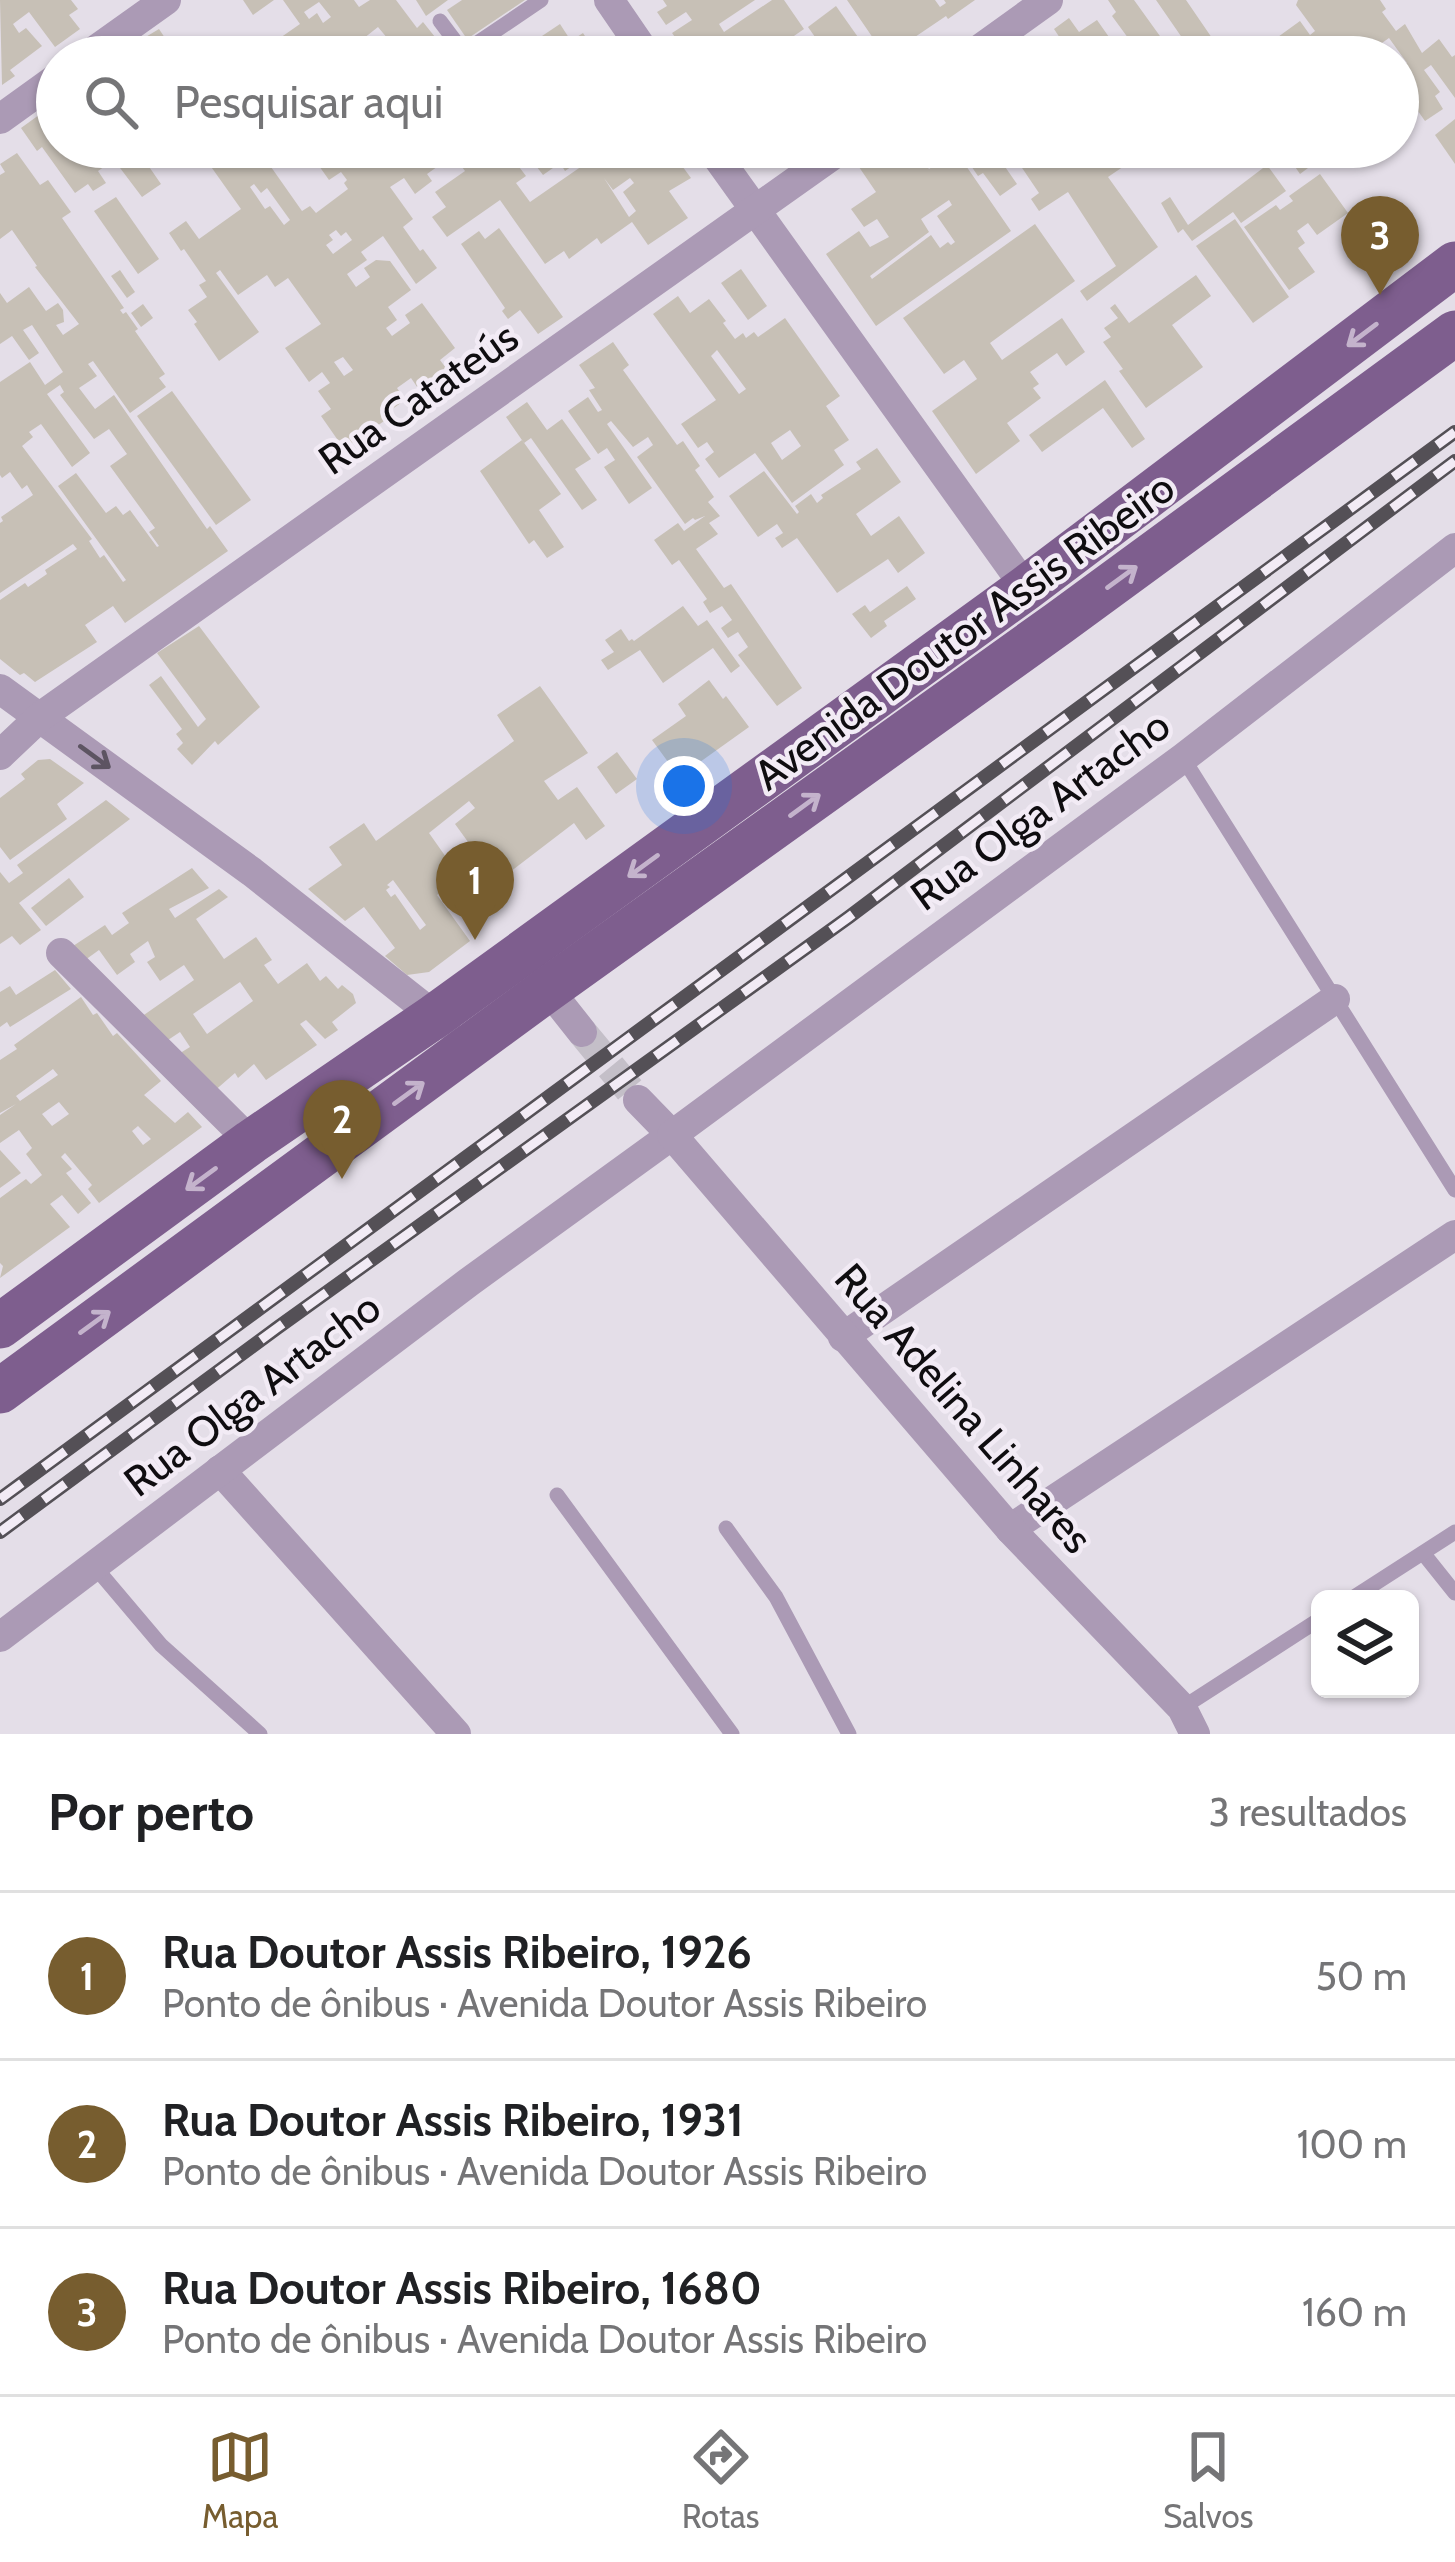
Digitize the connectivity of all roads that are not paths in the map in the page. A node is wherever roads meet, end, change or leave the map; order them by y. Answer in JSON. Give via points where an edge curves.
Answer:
{"nodes":[{"id":1,"x":166,"y":0,"type":"edge"},
{"id":2,"x":541,"y":0,"type":"edge"},
{"id":3,"x":609,"y":0,"type":"edge"},
{"id":4,"x":1048,"y":0,"type":"edge"},
{"id":5,"x":440,"y":21,"type":"dead end"},
{"id":6,"x":115,"y":36,"type":"edge"},
{"id":7,"x":450,"y":36,"type":"edge"},
{"id":8,"x":488,"y":36,"type":"edge"},
{"id":9,"x":634,"y":36,"type":"edge"},
{"id":10,"x":998,"y":36,"type":"edge"},
{"id":11,"x":36,"y":93,"type":"edge"},
{"id":12,"x":0,"y":119,"type":"edge"},
{"id":13,"x":724,"y":168,"type":"edge"},
{"id":14,"x":815,"y":168,"type":"edge"},
{"id":15,"x":754,"y":212,"type":"junction"},
{"id":16,"x":1455,"y":264,"type":"edge"},
{"id":17,"x":1455,"y":333,"type":"edge"},
{"id":18,"x":1455,"y":548,"type":"edge"},
{"id":19,"x":1026,"y":588,"type":"junction"},
{"id":20,"x":0,"y":689,"type":"edge"},
{"id":21,"x":40,"y":717,"type":"junction"},
{"id":22,"x":0,"y":755,"type":"edge"},
{"id":23,"x":1183,"y":758,"type":"junction"},
{"id":24,"x":61,"y":953,"type":"dead end"},
{"id":25,"x":548,"y":989,"type":"junction"},
{"id":26,"x":1335,"y":999,"type":"junction"},
{"id":27,"x":435,"y":1016,"type":"junction"},
{"id":28,"x":582,"y":1032,"type":"tunnel mouth"},
{"id":29,"x":473,"y":1046,"type":"junction"},
{"id":30,"x":638,"y":1100,"type":"tunnel mouth"},
{"id":31,"x":672,"y":1135,"type":"junction"},
{"id":32,"x":251,"y":1142,"type":"junction"},
{"id":33,"x":1455,"y":1190,"type":"edge"},
{"id":34,"x":1455,"y":1235,"type":"edge"},
{"id":35,"x":0,"y":1326,"type":"edge"},
{"id":36,"x":843,"y":1337,"type":"junction"},
{"id":37,"x":0,"y":1391,"type":"edge"},
{"id":38,"x":220,"y":1470,"type":"junction"},
{"id":39,"x":556,"y":1495,"type":"dead end"},
{"id":40,"x":726,"y":1528,"type":"dead end"},
{"id":41,"x":1010,"y":1529,"type":"junction"},
{"id":42,"x":1455,"y":1532,"type":"edge"},
{"id":43,"x":1423,"y":1553,"type":"junction"},
{"id":44,"x":94,"y":1567,"type":"junction"},
{"id":45,"x":1365,"y":1590,"type":"edge"},
{"id":46,"x":1455,"y":1594,"type":"edge"},
{"id":47,"x":1311,"y":1626,"type":"edge"},
{"id":48,"x":0,"y":1637,"type":"edge"},
{"id":49,"x":1188,"y":1721,"type":"edge"},
{"id":50,"x":260,"y":1734,"type":"edge"},
{"id":51,"x":456,"y":1734,"type":"edge"},
{"id":52,"x":732,"y":1734,"type":"edge"},
{"id":53,"x":850,"y":1734,"type":"edge"}],
"edges":[{"from":1,"to":6,"type":"street"},
{"from":2,"to":8,"type":"lane"},
{"from":3,"to":9,"type":"street"},
{"from":4,"to":10,"type":"street"},
{"from":5,"to":7,"type":"lane"},
{"from":11,"to":12,"type":"street"},
{"from":13,"to":15,"type":"street"},
{"from":14,"to":15,"type":"street","name":"Rua Catateús"},
{"from":15,"to":19,"type":"street"},
{"from":15,"to":21,"type":"street","name":"Rua Catateús"},
{"from":16,"to":19,"type":"main road","name":"Avenida Doutor Assis Ribeiro","one_way":true},
{"from":25,"to":17,"type":"main road","name":"Avenida Doutor Assis Ribeiro","one_way":true},
{"from":18,"to":23,"type":"street","name":"Rua Olga Artacho"},
{"from":19,"to":27,"type":"main road","name":"Avenida Doutor Assis Ribeiro","one_way":true},
{"from":20,"to":21,"type":"street"},
{"from":21,"to":22,"type":"street","name":"Rua Catateús"},
{"from":21,"to":27,"type":"street","one_way":true},
{"from":23,"to":26,"type":"lane"},
{"from":23,"to":31,"type":"street","name":"Rua Olga Artacho"},
{"from":24,"to":32,"type":"street"},
{"from":25,"to":28,"type":"street"},
{"from":25,"to":29,"type":"main road","name":"Avenida Doutor Assis Ribeiro"},
{"from":26,"to":33,"type":"lane"},
{"from":26,"to":36,"type":"street"},
{"from":27,"to":29,"type":"street"},
{"from":27,"to":32,"type":"main road","name":"Avenida Doutor Assis Ribeiro"},
{"from":37,"to":29,"type":"main road","name":"Avenida Doutor Assis Ribeiro","one_way":true},
{"from":30,"to":31,"type":"street"},
{"from":31,"to":36,"type":"street","name":"Rua Adelina Linhares"},
{"from":31,"to":38,"type":"street","name":"Rua Olga Artacho"},
{"from":32,"to":35,"type":"main road","name":"Avenida Doutor Assis Ribeiro","one_way":true},
{"from":34,"to":41,"type":"street"},
{"from":36,"to":41,"type":"street","name":"Rua Adelina Linhares"},
{"from":38,"to":44,"type":"street","name":"Rua Olga Artacho"},
{"from":38,"to":51,"type":"street"},
{"from":39,"to":52,"type":"lane"},
{"from":40,"to":53,"type":"lane","via":[[776,1597]]},
{"from":41,"to":49,"type":"street","name":"Rua Adelina Linhares"},
{"from":42,"to":43,"type":"lane"},
{"from":43,"to":45,"type":"lane"},
{"from":43,"to":46,"type":"lane"},
{"from":44,"to":48,"type":"street","name":"Rua Olga Artacho"},
{"from":44,"to":50,"type":"lane","via":[[161,1645]]},
{"from":47,"to":49,"type":"lane"}]}
